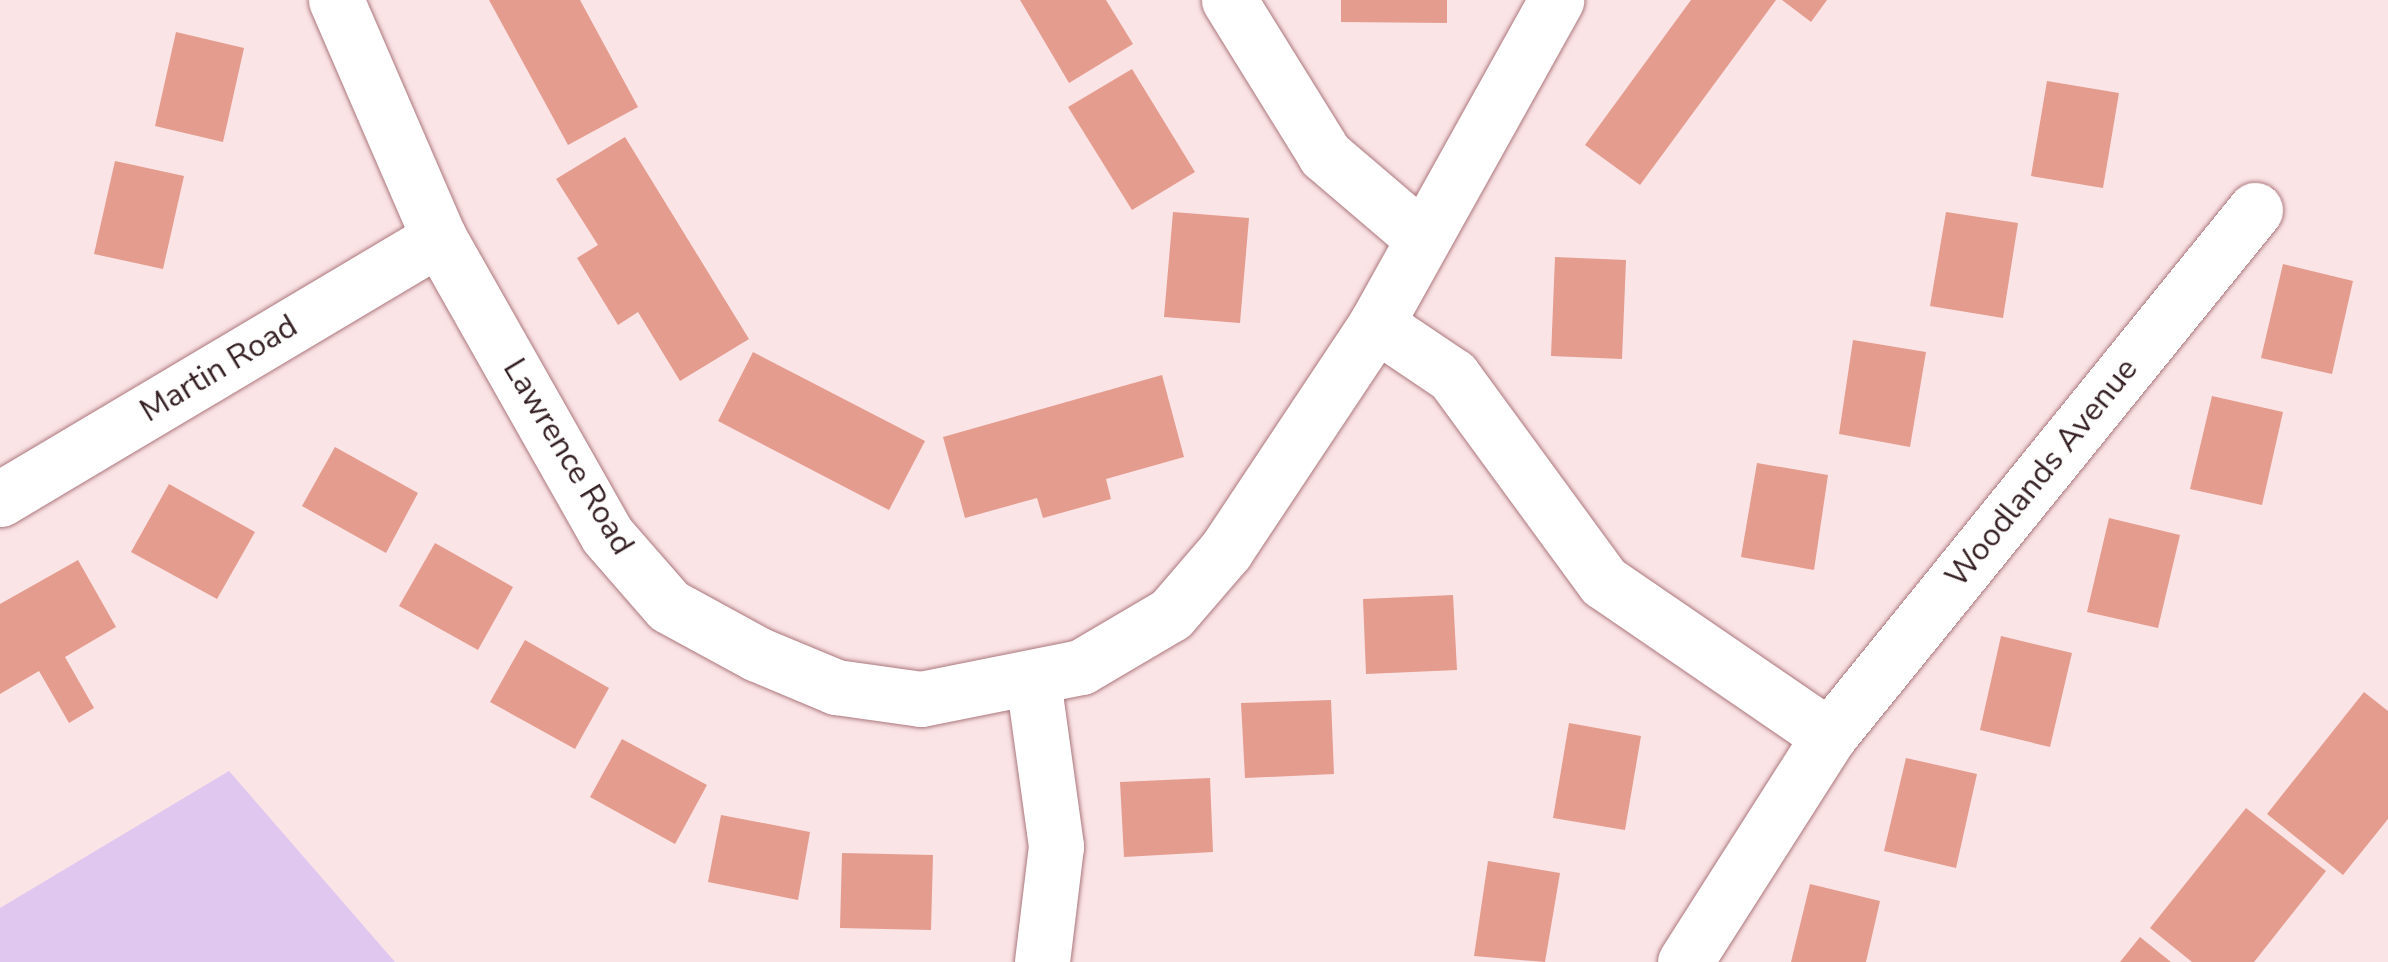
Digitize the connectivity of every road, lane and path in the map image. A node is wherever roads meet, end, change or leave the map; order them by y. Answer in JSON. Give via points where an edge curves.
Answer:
{"nodes":[{"id":1,"x":336,"y":0,"type":"edge"},
{"id":2,"x":1229,"y":0,"type":"edge"},
{"id":3,"x":1556,"y":0,"type":"edge"},
{"id":4,"x":2255,"y":210,"type":"dead end"},
{"id":5,"x":438,"y":238,"type":"junction"},
{"id":6,"x":1421,"y":238,"type":"junction"},
{"id":7,"x":1376,"y":324,"type":"junction"},
{"id":8,"x":0,"y":499,"type":"edge"},
{"id":9,"x":1034,"y":680,"type":"junction"},
{"id":10,"x":1829,"y":736,"type":"junction"},
{"id":11,"x":1042,"y":962,"type":"edge"},
{"id":12,"x":1684,"y":962,"type":"edge"}],
"edges":[{"from":1,"to":5,"type":"street","name":"Lawrence Road"},
{"from":2,"to":6,"type":"street","via":[[1325,155]]},
{"from":3,"to":6,"type":"street","name":"Lawrence Road"},
{"from":4,"to":10,"type":"street","name":"Woodlands Avenue"},
{"from":5,"to":8,"type":"street","name":"Martin Road"},
{"from":5,"to":9,"type":"street","name":"Lawrence Road","via":[[607,534],[669,606],[836,687],[920,700]]},
{"from":6,"to":7,"type":"street","name":"Lawrence Road"},
{"from":7,"to":9,"type":"street","name":"Lawrence Road","via":[[1226,550],[1172,614],[1081,668]]},
{"from":7,"to":10,"type":"street","via":[[1454,376],[1604,582]]},
{"from":9,"to":11,"type":"street","via":[[1056,846]]},
{"from":10,"to":12,"type":"street","name":"Woodlands Avenue"}]}
